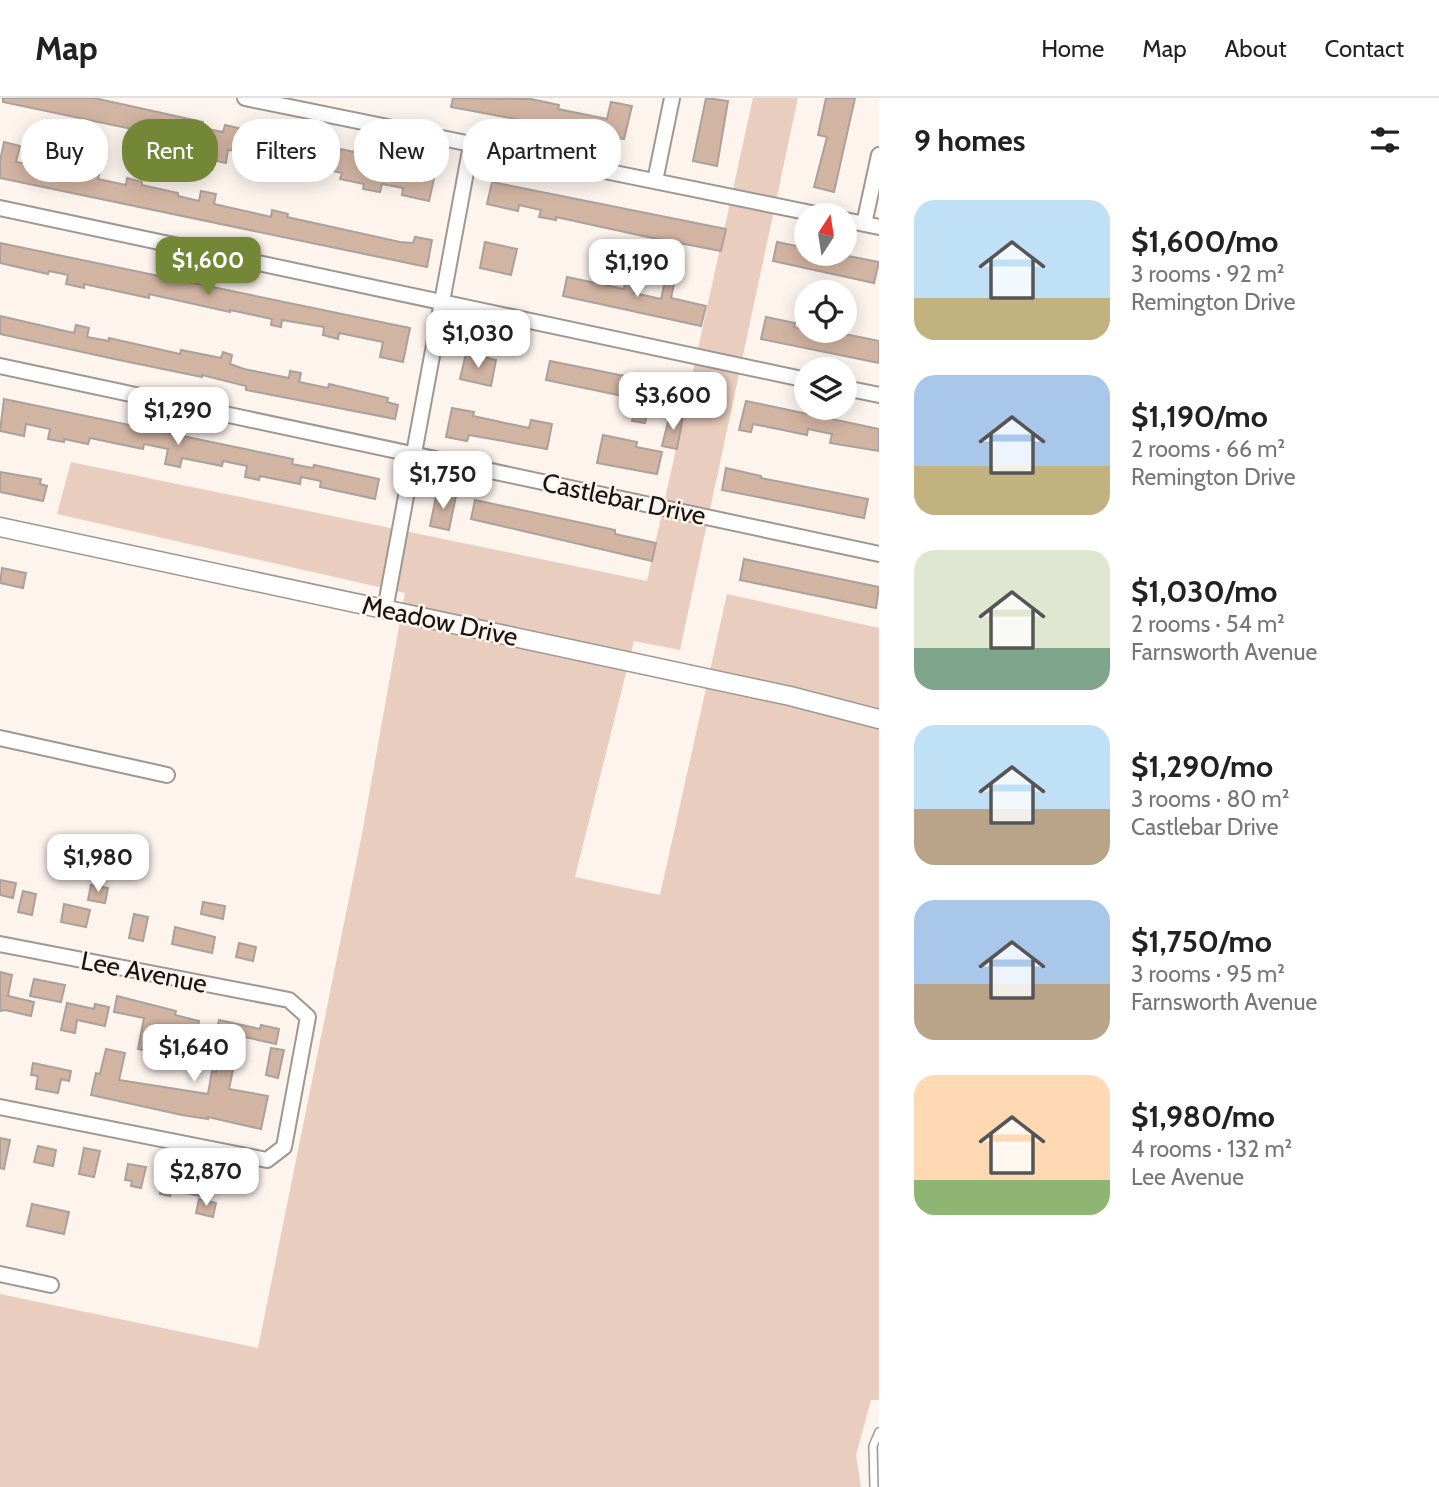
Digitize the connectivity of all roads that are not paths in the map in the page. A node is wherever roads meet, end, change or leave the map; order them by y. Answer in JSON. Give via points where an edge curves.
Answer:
{"nodes":[{"id":1,"x":245,"y":98,"type":"edge"},
{"id":2,"x":672,"y":98,"type":"edge"},
{"id":3,"x":463,"y":143,"type":"edge"},
{"id":4,"x":879,"y":155,"type":"edge"},
{"id":5,"x":621,"y":174,"type":"edge"},
{"id":6,"x":655,"y":181,"type":"junction"},
{"id":7,"x":464,"y":182,"type":"edge"},
{"id":8,"x":0,"y":208,"type":"edge"},
{"id":9,"x":794,"y":209,"type":"edge"},
{"id":10,"x":858,"y":223,"type":"edge"},
{"id":11,"x":864,"y":224,"type":"junction"},
{"id":12,"x":879,"y":227,"type":"edge"},
{"id":13,"x":441,"y":303,"type":"junction"},
{"id":14,"x":0,"y":366,"type":"edge"},
{"id":15,"x":794,"y":377,"type":"edge"},
{"id":16,"x":857,"y":390,"type":"edge"},
{"id":17,"x":879,"y":395,"type":"edge"},
{"id":18,"x":413,"y":453,"type":"junction"},
{"id":19,"x":0,"y":527,"type":"edge"},
{"id":20,"x":879,"y":554,"type":"edge"},
{"id":21,"x":385,"y":610,"type":"junction"},
{"id":22,"x":879,"y":719,"type":"edge"},
{"id":23,"x":0,"y":738,"type":"edge"},
{"id":24,"x":167,"y":775,"type":"dead end"},
{"id":25,"x":0,"y":944,"type":"edge"},
{"id":26,"x":0,"y":1107,"type":"edge"},
{"id":27,"x":0,"y":1274,"type":"edge"},
{"id":28,"x":51,"y":1284,"type":"dead end"},
{"id":29,"x":879,"y":1432,"type":"edge"},
{"id":30,"x":874,"y":1487,"type":"edge"}],
"edges":[{"from":1,"to":3,"type":"street"},
{"from":2,"to":6,"type":"street"},
{"from":4,"to":11,"type":"street"},
{"from":5,"to":6,"type":"street"},
{"from":6,"to":9,"type":"street"},
{"from":7,"to":13,"type":"street"},
{"from":8,"to":13,"type":"street"},
{"from":10,"to":11,"type":"street"},
{"from":11,"to":12,"type":"street"},
{"from":13,"to":15,"type":"street"},
{"from":13,"to":18,"type":"street"},
{"from":14,"to":18,"type":"street","name":"Castlebar Drive"},
{"from":16,"to":17,"type":"street"},
{"from":18,"to":20,"type":"street","name":"Castlebar Drive"},
{"from":18,"to":21,"type":"street"},
{"from":19,"to":21,"type":"street","name":"Meadow Drive"},
{"from":21,"to":22,"type":"street","name":"Meadow Drive"},
{"from":23,"to":24,"type":"street"},
{"from":25,"to":26,"type":"street","name":"Lee Avenue","via":[[289,1000],[308,1017],[284,1147],[267,1160]]},
{"from":27,"to":28,"type":"street"},
{"from":29,"to":30,"type":"lane","via":[[873,1446]]}]}
